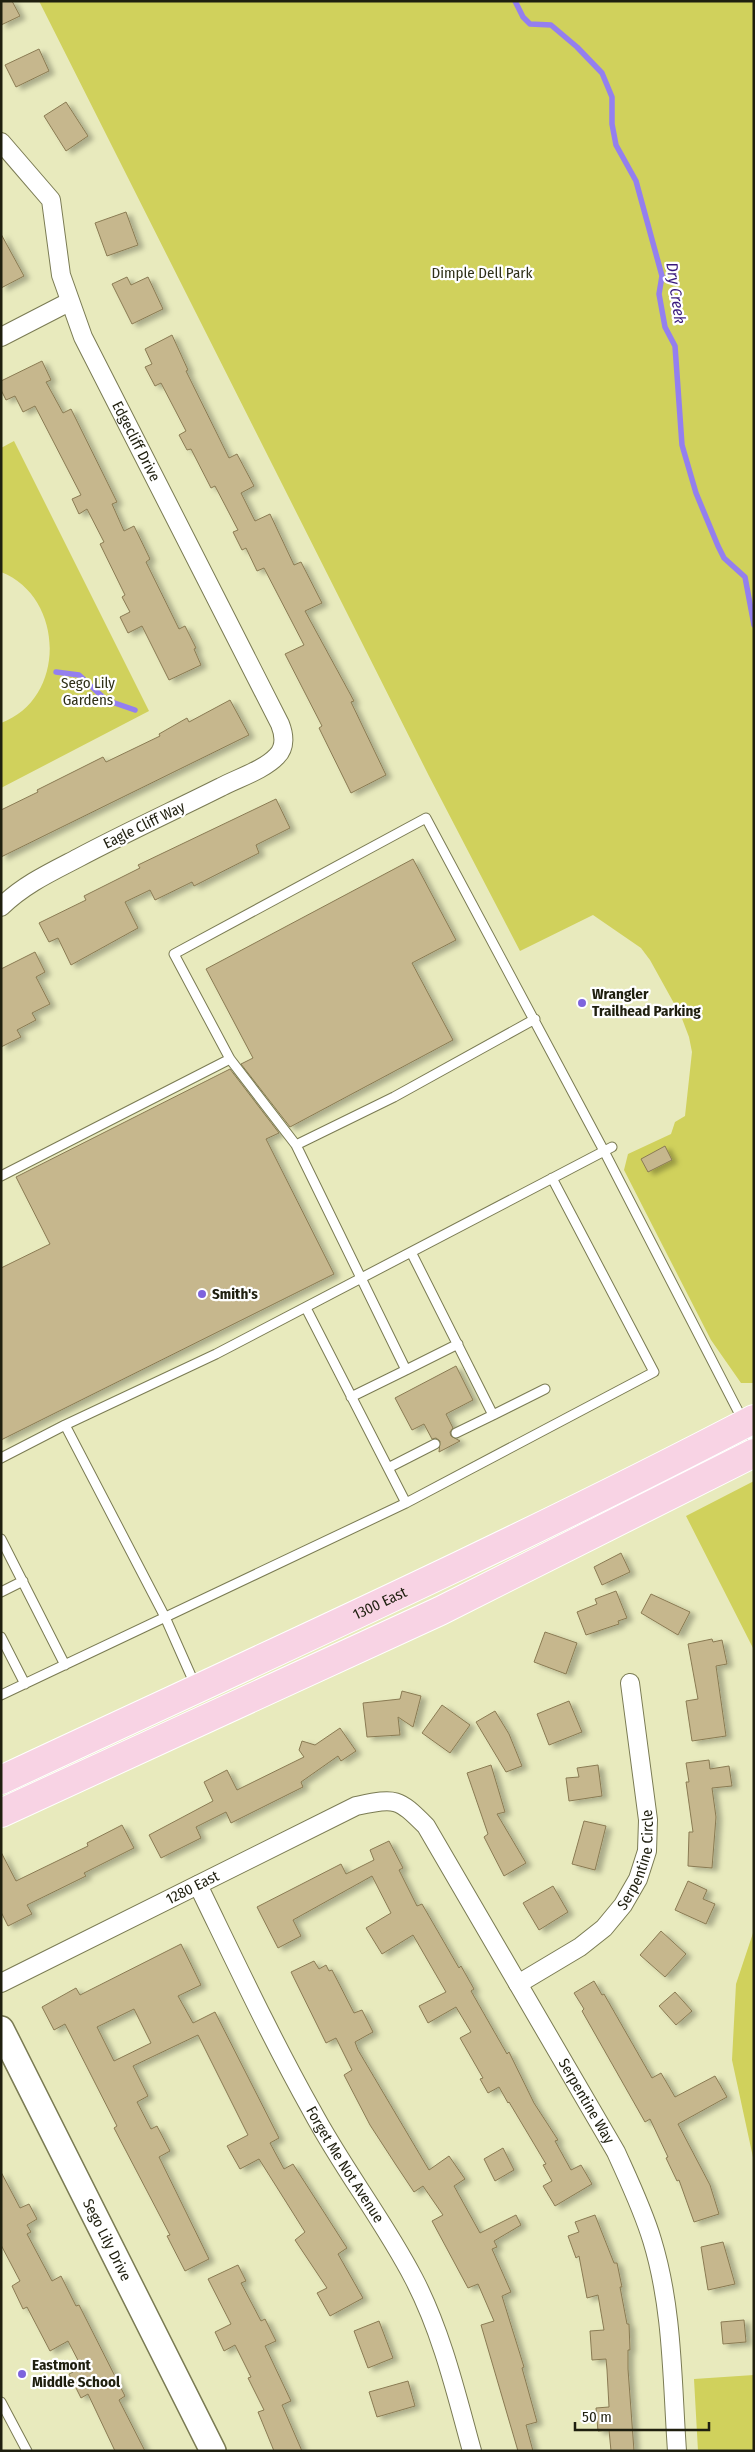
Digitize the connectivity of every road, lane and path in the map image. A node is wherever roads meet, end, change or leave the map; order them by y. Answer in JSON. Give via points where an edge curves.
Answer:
{"nodes":[{"id":1,"x":1,"y":142,"type":"edge"},
{"id":2,"x":69,"y":302,"type":"junction"},
{"id":3,"x":1,"y":338,"type":"edge"},
{"id":4,"x":284,"y":742,"type":"joint"},
{"id":5,"x":1,"y":907,"type":"edge"},
{"id":6,"x":535,"y":1019,"type":"junction"},
{"id":7,"x":230,"y":1059,"type":"junction"},
{"id":8,"x":296,"y":1145,"type":"junction"},
{"id":9,"x":608,"y":1149,"type":"junction"},
{"id":10,"x":1,"y":1176,"type":"edge"},
{"id":11,"x":552,"y":1178,"type":"junction"},
{"id":12,"x":411,"y":1252,"type":"junction"},
{"id":13,"x":361,"y":1279,"type":"junction"},
{"id":14,"x":306,"y":1308,"type":"junction"},
{"id":15,"x":458,"y":1344,"type":"junction"},
{"id":16,"x":406,"y":1370,"type":"junction"},
{"id":17,"x":545,"y":1390,"type":"dead end"},
{"id":18,"x":352,"y":1397,"type":"junction"},
{"id":19,"x":493,"y":1415,"type":"junction"},
{"id":20,"x":65,"y":1425,"type":"junction"},
{"id":21,"x":750,"y":1428,"type":"edge"},
{"id":22,"x":456,"y":1433,"type":"dead end"},
{"id":23,"x":435,"y":1444,"type":"dead end"},
{"id":24,"x":754,"y":1453,"type":"edge"},
{"id":25,"x":1,"y":1458,"type":"edge"},
{"id":26,"x":388,"y":1468,"type":"junction"},
{"id":27,"x":406,"y":1503,"type":"junction"},
{"id":28,"x":1,"y":1539,"type":"edge"},
{"id":29,"x":23,"y":1581,"type":"junction"},
{"id":30,"x":1,"y":1592,"type":"edge"},
{"id":31,"x":165,"y":1617,"type":"junction"},
{"id":32,"x":1,"y":1636,"type":"edge"},
{"id":33,"x":65,"y":1664,"type":"junction"},
{"id":34,"x":630,"y":1683,"type":"dead end"},
{"id":35,"x":24,"y":1684,"type":"junction"},
{"id":36,"x":197,"y":1690,"type":"junction"},
{"id":37,"x":1,"y":1695,"type":"edge"},
{"id":38,"x":108,"y":1764,"type":"junction"},
{"id":39,"x":1,"y":1780,"type":"edge"},
{"id":40,"x":386,"y":1800,"type":"joint"},
{"id":41,"x":1,"y":1813,"type":"edge"},
{"id":42,"x":198,"y":1885,"type":"junction"},
{"id":43,"x":1,"y":1983,"type":"edge"},
{"id":44,"x":518,"y":1984,"type":"junction"},
{"id":45,"x":1,"y":2029,"type":"edge"},
{"id":46,"x":1,"y":2402,"type":"edge"},
{"id":47,"x":26,"y":2451,"type":"edge"},
{"id":48,"x":213,"y":2451,"type":"edge"},
{"id":49,"x":472,"y":2451,"type":"edge"},
{"id":50,"x":677,"y":2451,"type":"edge"}],
"edges":[{"from":1,"to":2,"type":"street","name":"Edgecliff Drive","via":[[51,200],[57,252]]},
{"from":2,"to":3,"type":"street"},
{"from":2,"to":4,"type":"street","name":"Edgecliff Drive","via":[[83,337],[280,724]]},
{"from":4,"to":5,"type":"street","name":"Eagle Cliff Way","via":[[278,755],[262,766],[44,875]]},
{"from":6,"to":7,"type":"lane","via":[[426,818],[174,954]]},
{"from":6,"to":8,"type":"lane","via":[[394,1097]]},
{"from":6,"to":9,"type":"lane"},
{"from":7,"to":8,"type":"lane"},
{"from":7,"to":10,"type":"lane"},
{"from":8,"to":13,"type":"lane"},
{"from":9,"to":11,"type":"lane"},
{"from":9,"to":21,"type":"lane"},
{"from":11,"to":12,"type":"lane"},
{"from":11,"to":27,"type":"lane","via":[[654,1372]]},
{"from":12,"to":13,"type":"lane"},
{"from":12,"to":15,"type":"lane"},
{"from":13,"to":14,"type":"lane"},
{"from":13,"to":16,"type":"lane"},
{"from":14,"to":18,"type":"lane"},
{"from":14,"to":20,"type":"lane"},
{"from":15,"to":16,"type":"lane"},
{"from":15,"to":19,"type":"lane"},
{"from":16,"to":18,"type":"lane"},
{"from":17,"to":19,"type":"lane"},
{"from":18,"to":26,"type":"lane"},
{"from":19,"to":22,"type":"lane"},
{"from":20,"to":25,"type":"lane"},
{"from":20,"to":31,"type":"lane"},
{"from":21,"to":36,"type":"main road","name":"1300 East"},
{"from":23,"to":26,"type":"lane"},
{"from":24,"to":38,"type":"main road","via":[[440,1611]]},
{"from":26,"to":27,"type":"lane"},
{"from":27,"to":31,"type":"lane"},
{"from":28,"to":29,"type":"lane"},
{"from":29,"to":30,"type":"lane"},
{"from":29,"to":33,"type":"lane"},
{"from":31,"to":33,"type":"lane"},
{"from":31,"to":36,"type":"lane"},
{"from":32,"to":35,"type":"lane"},
{"from":33,"to":35,"type":"lane"},
{"from":34,"to":44,"type":"street","name":"Serpentine Circle","via":[[648,1820],[646,1852],[638,1879],[604,1928],[580,1947]]},
{"from":35,"to":37,"type":"lane"},
{"from":36,"to":38,"type":"main road","via":[[189,1709],[140,1732],[123,1744]]},
{"from":36,"to":39,"type":"main road","name":"1300 East"},
{"from":38,"to":41,"type":"main road"},
{"from":40,"to":42,"type":"street","name":"1280 East","via":[[356,1806]]},
{"from":40,"to":44,"type":"street","name":"Serpentine Way","via":[[405,1805],[426,1826]]},
{"from":42,"to":43,"type":"street","name":"1280 East"},
{"from":42,"to":49,"type":"street","name":"Forget Me Not Avenue","via":[[315,2116],[415,2280],[445,2355]]},
{"from":44,"to":50,"type":"street","name":"Serpentine Way","via":[[616,2152],[652,2240],[669,2333]]},
{"from":45,"to":48,"type":"main road","name":"Sego Lily Drive"},
{"from":46,"to":47,"type":"lane"}]}
